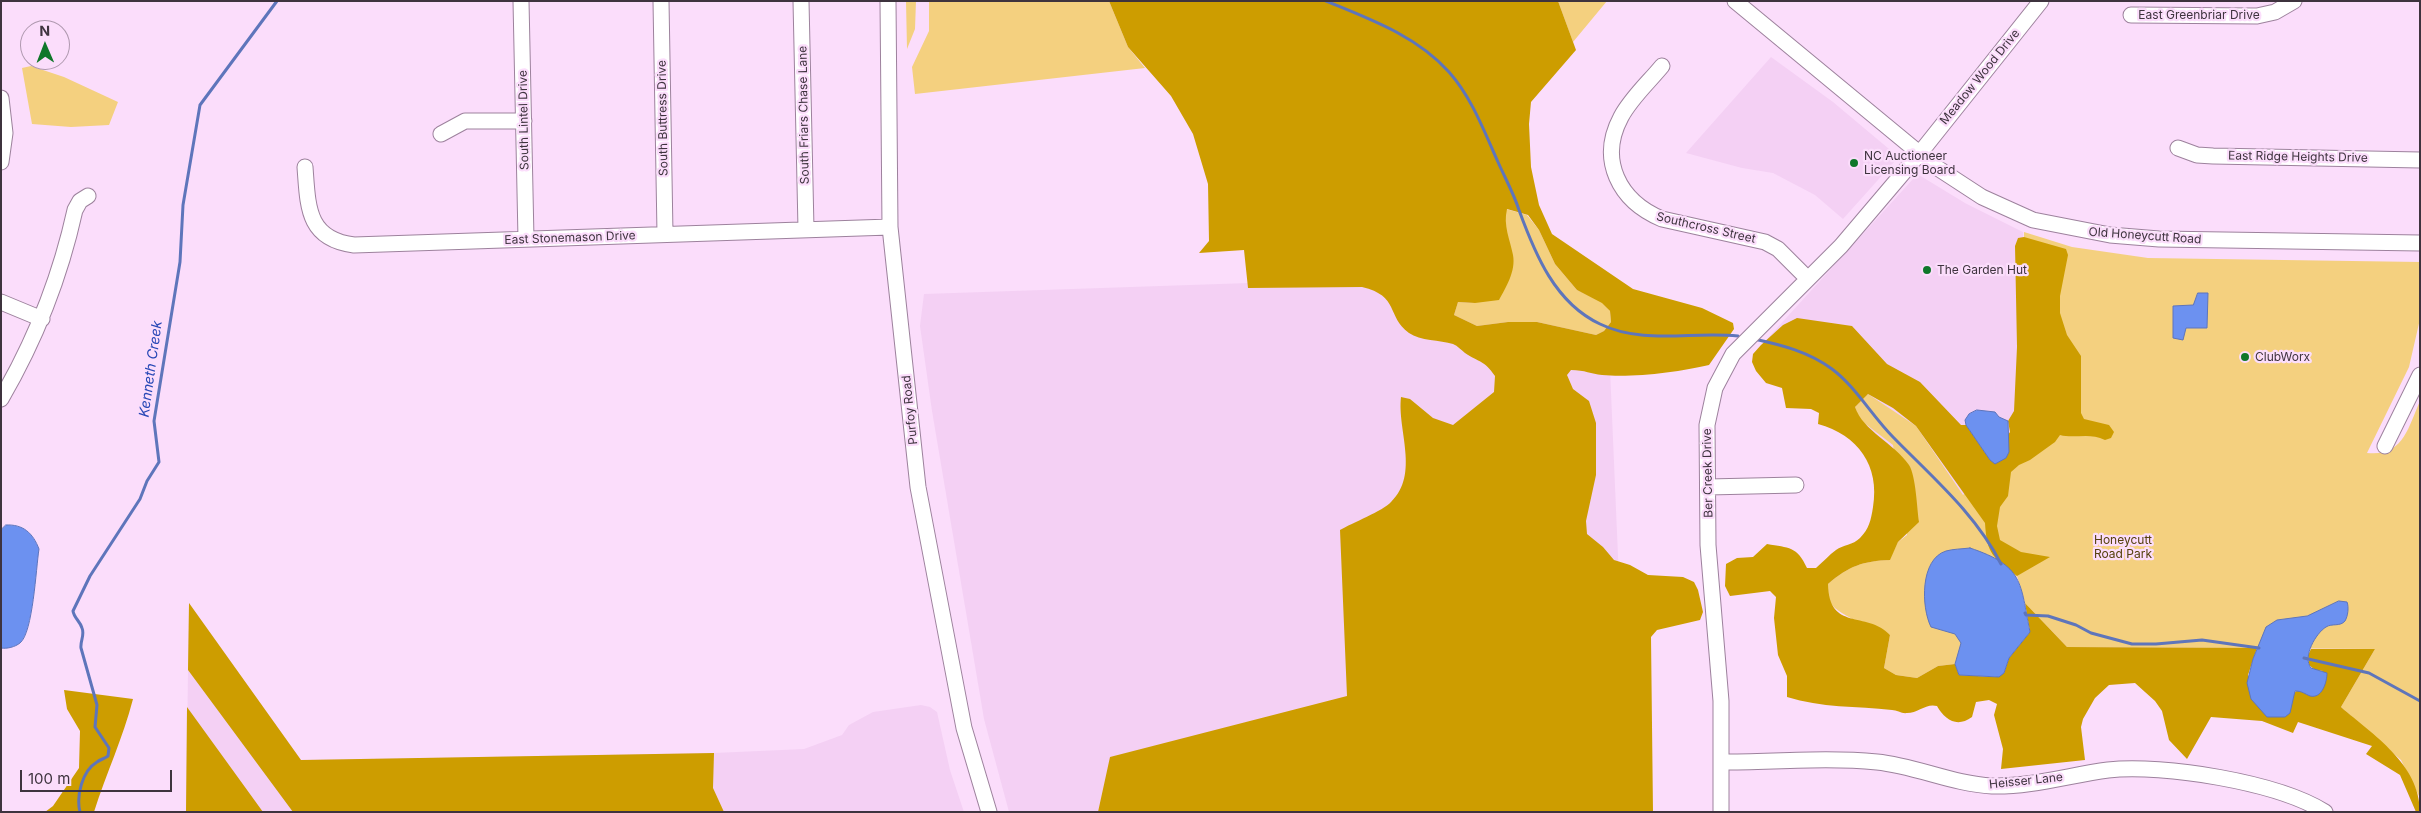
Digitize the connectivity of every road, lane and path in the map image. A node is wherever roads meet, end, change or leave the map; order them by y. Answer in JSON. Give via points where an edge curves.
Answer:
{"nodes":[{"id":1,"x":521,"y":1,"type":"edge"},
{"id":2,"x":661,"y":1,"type":"edge"},
{"id":3,"x":802,"y":1,"type":"edge"},
{"id":4,"x":888,"y":1,"type":"edge"},
{"id":5,"x":1735,"y":1,"type":"edge"},
{"id":6,"x":2041,"y":1,"type":"edge"},
{"id":7,"x":2294,"y":1,"type":"edge"},
{"id":8,"x":2131,"y":15,"type":"dead end"},
{"id":9,"x":1662,"y":66,"type":"dead end"},
{"id":10,"x":1,"y":98,"type":"edge"},
{"id":11,"x":524,"y":121,"type":"junction"},
{"id":12,"x":441,"y":134,"type":"dead end"},
{"id":13,"x":2178,"y":148,"type":"dead end"},
{"id":14,"x":1920,"y":153,"type":"junction"},
{"id":15,"x":2420,"y":160,"type":"edge"},
{"id":16,"x":1,"y":162,"type":"edge"},
{"id":17,"x":305,"y":168,"type":"dead end"},
{"id":18,"x":88,"y":196,"type":"dead end"},
{"id":19,"x":890,"y":227,"type":"junction"},
{"id":20,"x":806,"y":230,"type":"junction"},
{"id":21,"x":664,"y":234,"type":"junction"},
{"id":22,"x":526,"y":239,"type":"junction"},
{"id":23,"x":2420,"y":243,"type":"edge"},
{"id":24,"x":1808,"y":279,"type":"junction"},
{"id":25,"x":1,"y":302,"type":"edge"},
{"id":26,"x":42,"y":318,"type":"junction"},
{"id":27,"x":2420,"y":375,"type":"edge"},
{"id":28,"x":1,"y":399,"type":"edge"},
{"id":29,"x":2385,"y":446,"type":"dead end"},
{"id":30,"x":1796,"y":485,"type":"dead end"},
{"id":31,"x":1708,"y":486,"type":"junction"},
{"id":32,"x":1722,"y":762,"type":"junction"},
{"id":33,"x":989,"y":812,"type":"edge"},
{"id":34,"x":1721,"y":812,"type":"edge"},
{"id":35,"x":2325,"y":812,"type":"edge"}],
"edges":[{"from":1,"to":11,"type":"street","name":"South Lintel Drive"},
{"from":2,"to":21,"type":"street","name":"South Buttress Drive"},
{"from":3,"to":20,"type":"street","name":"South Friars Chase Lane"},
{"from":4,"to":19,"type":"street","name":"Purfoy Road"},
{"from":5,"to":14,"type":"street","name":"Old Honeycutt Road"},
{"from":6,"to":14,"type":"street","name":"Meadow Wood Drive"},
{"from":7,"to":8,"type":"street","name":"East Greenbriar Drive","via":[[2275,12],[2257,16]]},
{"from":9,"to":24,"type":"street","name":"Southcross Street","via":[[1622,114],[1614,134],[1614,173],[1625,194],[1647,213],[1662,219],[1765,242],[1778,249]]},
{"from":10,"to":16,"type":"street","via":[[5,133]]},
{"from":11,"to":12,"type":"street","via":[[465,121]]},
{"from":11,"to":22,"type":"street","name":"South Lintel Drive"},
{"from":13,"to":15,"type":"street","name":"East Ridge Heights Drive","via":[[2197,155],[2213,156]]},
{"from":14,"to":23,"type":"street","name":"Old Honeycutt Road","via":[[1954,180],[1996,204],[2033,220],[2079,231],[2208,241]]},
{"from":14,"to":24,"type":"street","name":"Ber Creek Drive","via":[[1841,246]]},
{"from":17,"to":22,"type":"street","name":"East Stonemason Drive","via":[[312,218],[333,241],[354,245]]},
{"from":18,"to":26,"type":"street","via":[[75,210],[62,266]]},
{"from":19,"to":20,"type":"street","name":"East Stonemason Drive"},
{"from":19,"to":33,"type":"street","name":"Purfoy Road","via":[[918,487],[963,720]]},
{"from":20,"to":21,"type":"street","name":"East Stonemason Drive"},
{"from":21,"to":22,"type":"street","name":"East Stonemason Drive"},
{"from":24,"to":31,"type":"street","name":"Ber Creek Drive","via":[[1742,343],[1720,375],[1706,425]]},
{"from":25,"to":26,"type":"street"},
{"from":26,"to":28,"type":"street"},
{"from":27,"to":29,"type":"street"},
{"from":30,"to":31,"type":"street"},
{"from":31,"to":32,"type":"street","name":"Ber Creek Drive","via":[[1708,545],[1721,701]]},
{"from":32,"to":34,"type":"street","name":"Ber Creek Drive"},
{"from":32,"to":35,"type":"street","name":"Heisser Lane","via":[[1878,762],[1960,782],[1995,786],[2107,770],[2148,769],[2249,783]]}]}
